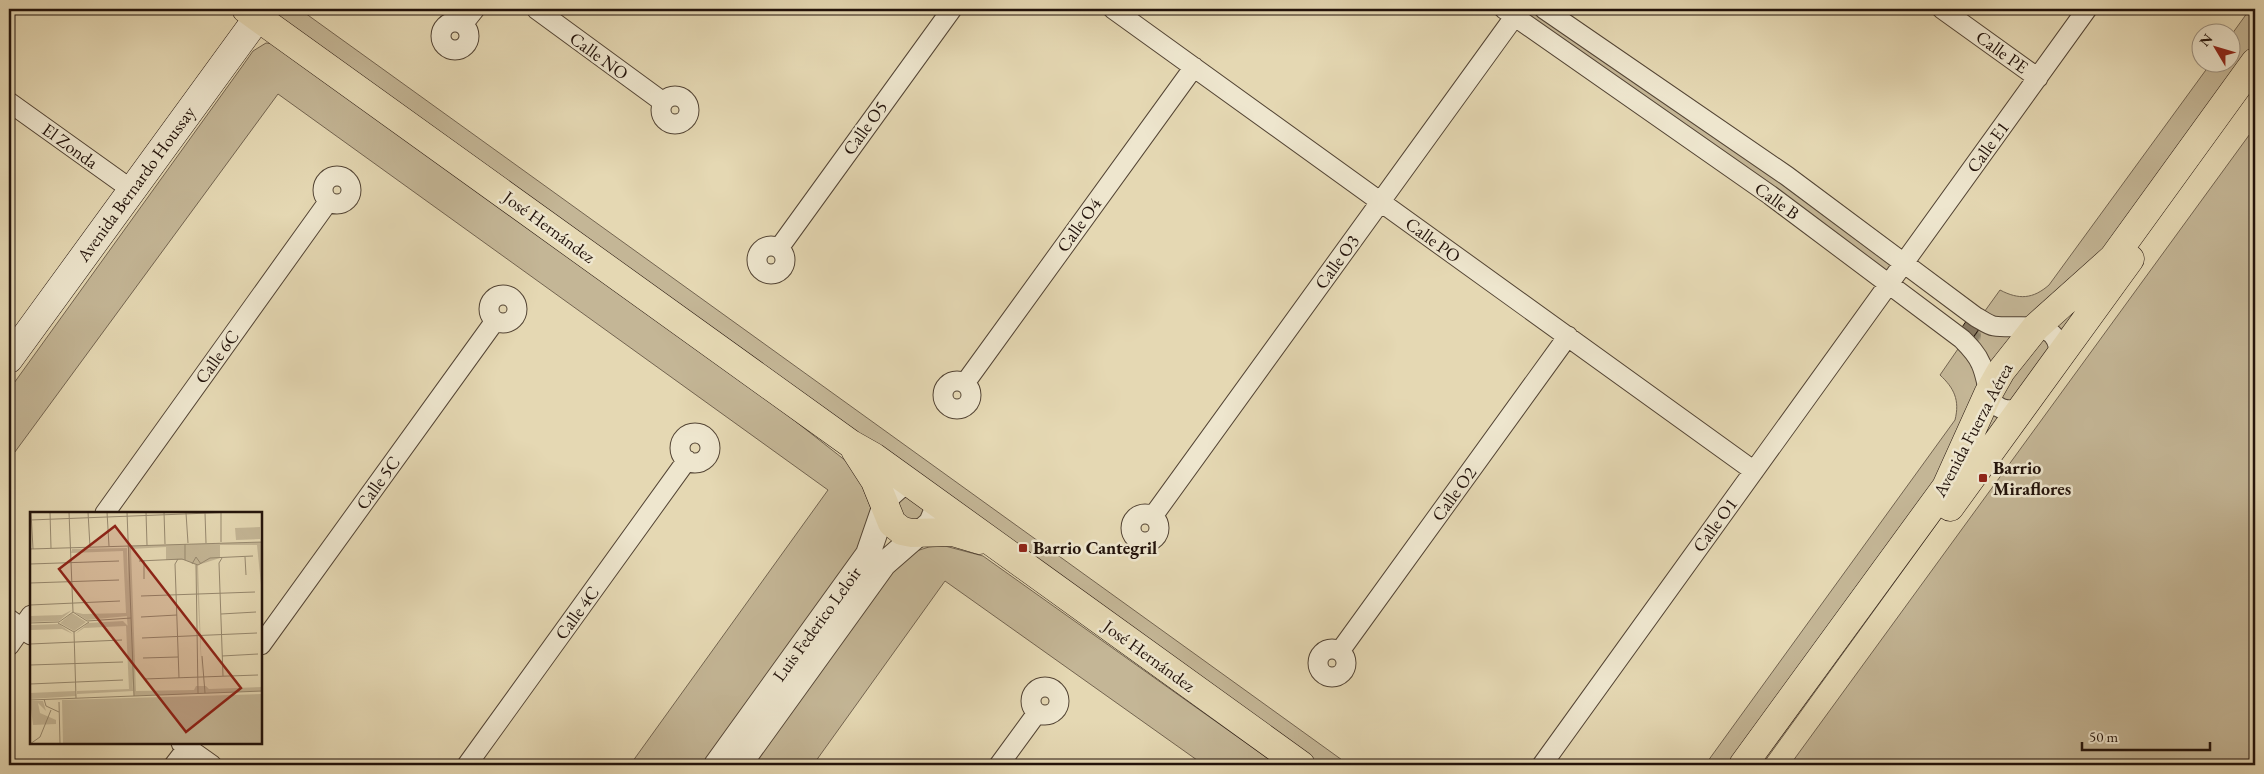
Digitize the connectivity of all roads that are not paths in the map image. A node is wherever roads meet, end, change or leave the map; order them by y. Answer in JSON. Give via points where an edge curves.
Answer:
{"nodes":[{"id":1,"x":474,"y":9,"type":"edge"},
{"id":2,"x":536,"y":9,"type":"edge"},
{"id":3,"x":952,"y":9,"type":"edge"},
{"id":4,"x":1112,"y":9,"type":"edge"},
{"id":5,"x":1544,"y":9,"type":"edge"},
{"id":6,"x":1942,"y":9,"type":"edge"},
{"id":7,"x":2088,"y":9,"type":"edge"},
{"id":8,"x":1513,"y":11,"type":"edge"},
{"id":9,"x":256,"y":12,"type":"edge"},
{"id":10,"x":464,"y":24,"type":"dead end"},
{"id":11,"x":2255,"y":62,"type":"edge"},
{"id":12,"x":1194,"y":67,"type":"junction"},
{"id":13,"x":2038,"y":78,"type":"junction"},
{"id":14,"x":2255,"y":85,"type":"edge"},
{"id":15,"x":9,"y":102,"type":"edge"},
{"id":16,"x":663,"y":102,"type":"dead end"},
{"id":17,"x":132,"y":190,"type":"junction"},
{"id":18,"x":328,"y":202,"type":"dead end"},
{"id":19,"x":1380,"y":202,"type":"junction"},
{"id":20,"x":779,"y":248,"type":"dead end"},
{"id":21,"x":1903,"y":264,"type":"junction"},
{"id":22,"x":1888,"y":285,"type":"junction"},
{"id":23,"x":495,"y":321,"type":"dead end"},
{"id":24,"x":2036,"y":327,"type":"junction"},
{"id":25,"x":1568,"y":336,"type":"junction"},
{"id":26,"x":2059,"y":357,"type":"junction"},
{"id":27,"x":9,"y":359,"type":"edge"},
{"id":28,"x":965,"y":383,"type":"dead end"},
{"id":29,"x":1988,"y":394,"type":"junction"},
{"id":30,"x":2022,"y":408,"type":"junction"},
{"id":31,"x":851,"y":444,"type":"junction"},
{"id":32,"x":687,"y":460,"type":"dead end"},
{"id":33,"x":1754,"y":471,"type":"junction"},
{"id":34,"x":909,"y":482,"type":"junction"},
{"id":35,"x":934,"y":500,"type":"junction"},
{"id":36,"x":884,"y":507,"type":"junction"},
{"id":37,"x":106,"y":512,"type":"edge"},
{"id":38,"x":1153,"y":516,"type":"dead end"},
{"id":39,"x":923,"y":531,"type":"junction"},
{"id":40,"x":996,"y":546,"type":"junction"},
{"id":41,"x":23,"y":624,"type":"edge"},
{"id":42,"x":262,"y":644,"type":"edge"},
{"id":43,"x":9,"y":646,"type":"edge"},
{"id":44,"x":1340,"y":651,"type":"dead end"},
{"id":45,"x":1037,"y":713,"type":"dead end"},
{"id":46,"x":186,"y":744,"type":"edge"},
{"id":47,"x":174,"y":765,"type":"edge"},
{"id":48,"x":212,"y":765,"type":"edge"},
{"id":49,"x":467,"y":765,"type":"edge"},
{"id":50,"x":716,"y":765,"type":"edge"},
{"id":51,"x":739,"y":765,"type":"edge"},
{"id":52,"x":999,"y":765,"type":"edge"},
{"id":53,"x":1301,"y":765,"type":"edge"},
{"id":54,"x":1542,"y":765,"type":"edge"},
{"id":55,"x":1743,"y":765,"type":"edge"},
{"id":56,"x":1762,"y":765,"type":"edge"}],
"edges":[{"from":1,"to":10,"type":"street"},
{"from":2,"to":16,"type":"street","name":"Calle NO"},
{"from":3,"to":20,"type":"street","name":"Calle O5"},
{"from":4,"to":12,"type":"street","name":"Calle PO"},
{"from":5,"to":21,"type":"street","name":"Calle B","via":[[1787,176]]},
{"from":6,"to":13,"type":"street","name":"Calle PE"},
{"from":7,"to":13,"type":"street","name":"Calle E1"},
{"from":8,"to":19,"type":"street","name":"Calle O3"},
{"from":8,"to":22,"type":"street","name":"Calle B","via":[[1770,195]]},
{"from":9,"to":17,"type":"main road","name":"Avenida Bernardo Houssay"},
{"from":9,"to":31,"type":"main road","name":"José Hernández"},
{"from":11,"to":24,"type":"main road","name":"Avenida Fuerza Aérea","via":[[2113,258]]},
{"from":12,"to":19,"type":"street","name":"Calle PO"},
{"from":12,"to":28,"type":"street","name":"Calle O4"},
{"from":13,"to":21,"type":"street","name":"Calle E1"},
{"from":14,"to":26,"type":"main road","name":"Avenida Fuerza Aérea"},
{"from":15,"to":17,"type":"street","name":"El Zonda"},
{"from":17,"to":27,"type":"main road","name":"Avenida Bernardo Houssay"},
{"from":18,"to":37,"type":"street","name":"Calle 6C"},
{"from":19,"to":25,"type":"street","name":"Calle PO"},
{"from":19,"to":38,"type":"street","name":"Calle O3"},
{"from":21,"to":22,"type":"street","name":"Calle E1"},
{"from":21,"to":24,"type":"street","name":"Calle B","via":[[1992,325]]},
{"from":22,"to":29,"type":"street","name":"Calle B","via":[[1962,339],[1981,364]]},
{"from":22,"to":33,"type":"street","name":"Calle O1"},
{"from":23,"to":42,"type":"street","name":"Calle 5C"},
{"from":24,"to":26,"type":"street","via":[[2053,335],[2059,345]]},
{"from":24,"to":29,"type":"main road","name":"Avenida Fuerza Aérea","via":[[2001,371]]},
{"from":25,"to":33,"type":"street","name":"Calle PO"},
{"from":25,"to":44,"type":"street","name":"Calle O2"},
{"from":26,"to":30,"type":"main road","name":"Avenida Fuerza Aérea"},
{"from":29,"to":30,"type":"street","via":[[2000,408],[2011,411]]},
{"from":29,"to":55,"type":"main road","name":"Avenida Fuerza Aérea","via":[[1946,487]]},
{"from":30,"to":56,"type":"main road","name":"Avenida Fuerza Aérea"},
{"from":31,"to":34,"type":"main road","name":"José Hernández"},
{"from":31,"to":36,"type":"main road","name":"José Hernández","via":[[875,481]]},
{"from":32,"to":49,"type":"street","name":"Calle 4C"},
{"from":33,"to":54,"type":"street","name":"Calle O1"},
{"from":34,"to":35,"type":"main road","name":"José Hernández"},
{"from":34,"to":36,"type":"street","name":"Luis Federico Leloir","via":[[898,486],[888,496]]},
{"from":35,"to":39,"type":"street","name":"Luis Federico Leloir","via":[[936,511]]},
{"from":35,"to":40,"type":"main road","name":"José Hernández"},
{"from":36,"to":39,"type":"main road","name":"José Hernández","via":[[892,523],[902,530],[912,533]]},
{"from":36,"to":50,"type":"street","name":"Luis Federico Leloir","via":[[868,554]]},
{"from":39,"to":40,"type":"main road","name":"José Hernández","via":[[953,532]]},
{"from":39,"to":51,"type":"street","name":"Luis Federico Leloir","via":[[884,564]]},
{"from":40,"to":53,"type":"main road","name":"José Hernández"},
{"from":41,"to":43,"type":"street"},
{"from":45,"to":52,"type":"street"},
{"from":46,"to":47,"type":"street"},
{"from":46,"to":48,"type":"street"}]}
